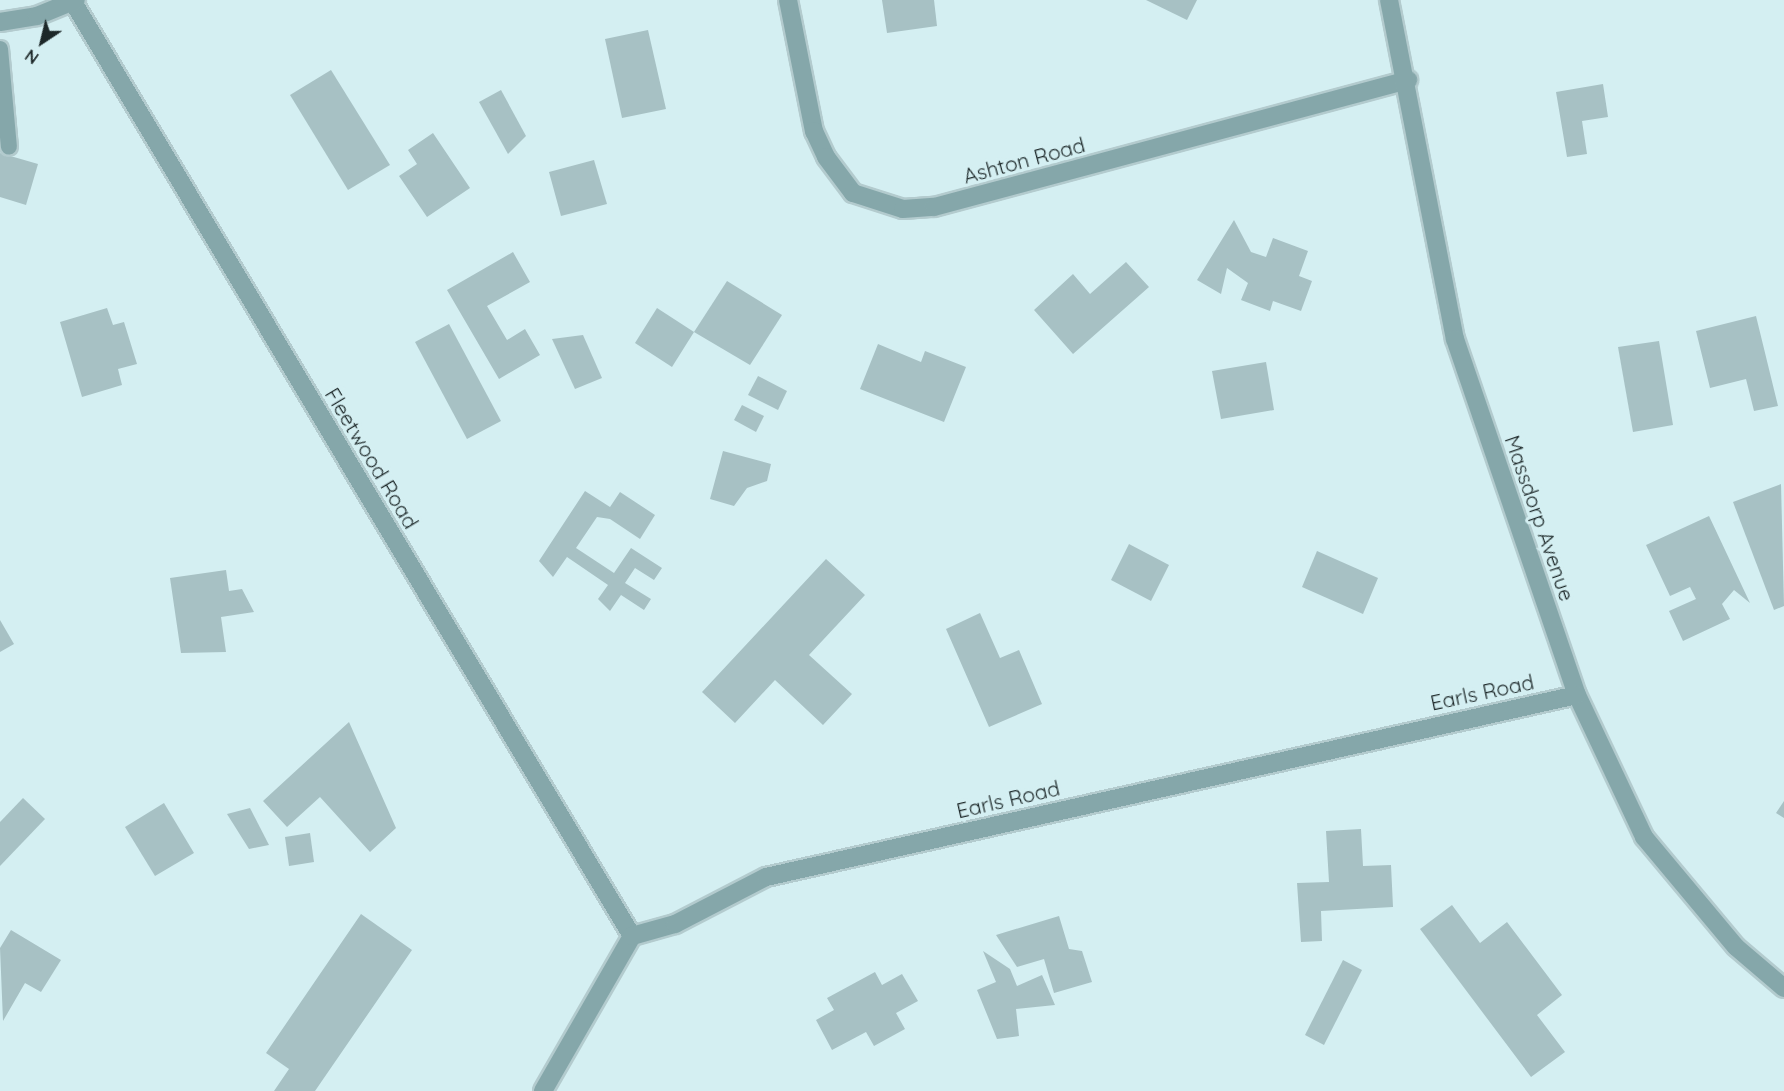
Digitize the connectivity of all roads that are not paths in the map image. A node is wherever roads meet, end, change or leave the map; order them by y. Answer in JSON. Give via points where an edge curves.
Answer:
{"nodes":[{"id":1,"x":788,"y":0,"type":"edge"},
{"id":2,"x":1389,"y":0,"type":"edge"},
{"id":3,"x":74,"y":1,"type":"edge"},
{"id":4,"x":0,"y":22,"type":"edge"},
{"id":5,"x":0,"y":49,"type":"edge"},
{"id":6,"x":1408,"y":80,"type":"junction"},
{"id":7,"x":9,"y":147,"type":"dead end"},
{"id":8,"x":1577,"y":695,"type":"junction"},
{"id":9,"x":632,"y":936,"type":"junction"},
{"id":10,"x":1784,"y":988,"type":"edge"},
{"id":11,"x":543,"y":1091,"type":"edge"}],
"edges":[{"from":1,"to":6,"type":"street","name":"Ashton Road","via":[[814,131],[826,157],[853,194],[903,209],[934,207]]},
{"from":2,"to":6,"type":"street","name":"Massdorp Avenue"},
{"from":3,"to":4,"type":"street","name":"Fleetwood Road"},
{"from":3,"to":9,"type":"street","name":"Fleetwood Road"},
{"from":5,"to":7,"type":"lane"},
{"from":6,"to":8,"type":"street","name":"Massdorp Avenue","via":[[1455,339]]},
{"from":8,"to":9,"type":"street","name":"Earls Road","via":[[766,877],[675,924]]},
{"from":8,"to":10,"type":"street","name":"Massdorp Avenue","via":[[1644,837],[1736,947]]},
{"from":9,"to":11,"type":"street"}]}
